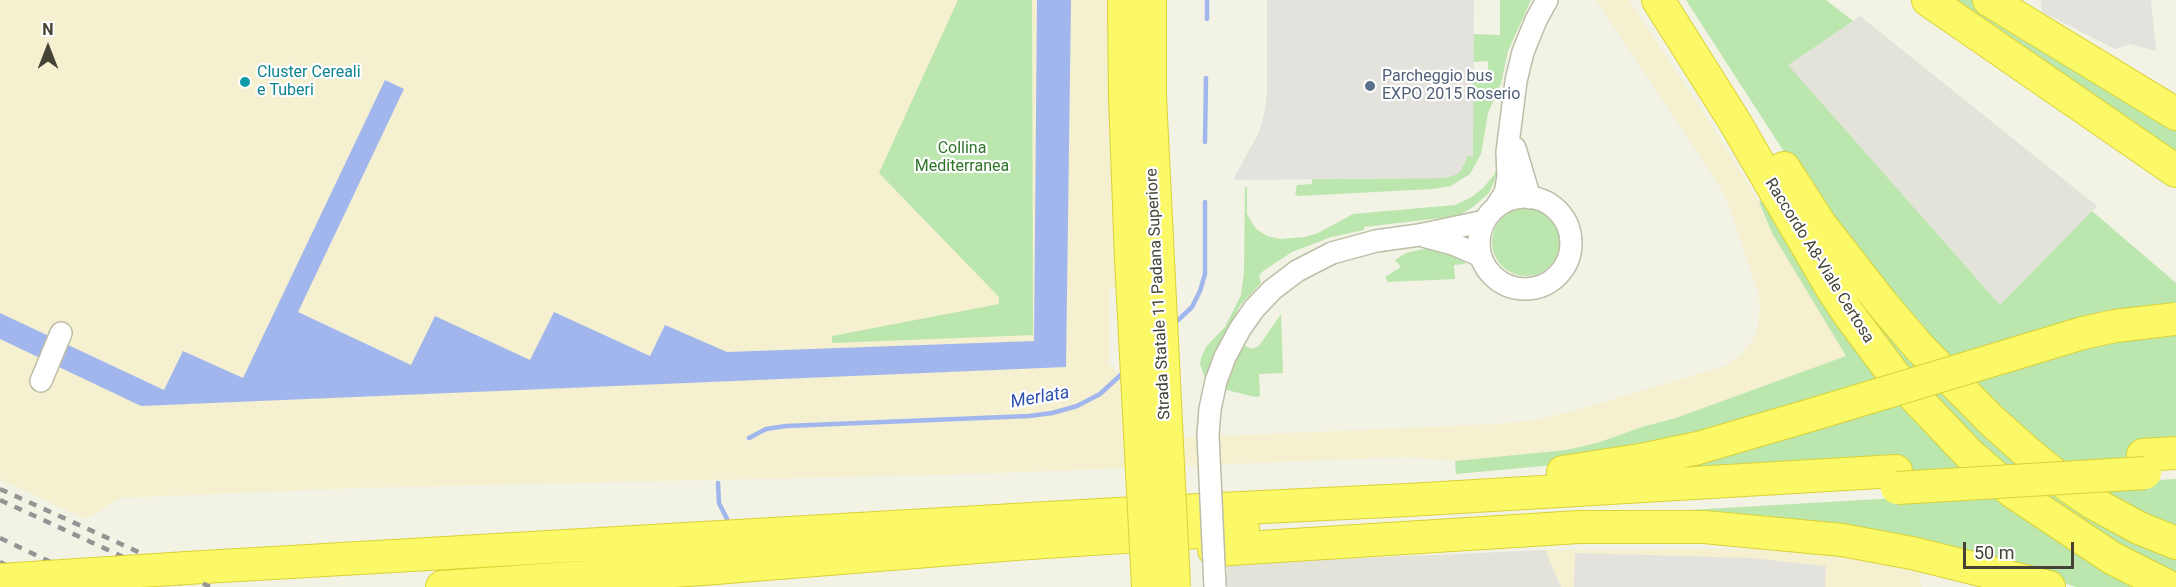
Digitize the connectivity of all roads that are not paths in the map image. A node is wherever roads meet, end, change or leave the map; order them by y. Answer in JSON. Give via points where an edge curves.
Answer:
{"nodes":[{"id":1,"x":1124,"y":0,"type":"edge"},
{"id":2,"x":1150,"y":0,"type":"edge"},
{"id":3,"x":1547,"y":0,"type":"edge"},
{"id":4,"x":1658,"y":0,"type":"edge"},
{"id":5,"x":1677,"y":0,"type":"edge"},
{"id":6,"x":1928,"y":0,"type":"edge"},
{"id":7,"x":1989,"y":0,"type":"edge"},
{"id":8,"x":2176,"y":114,"type":"edge"},
{"id":9,"x":1510,"y":130,"type":"junction"},
{"id":10,"x":2176,"y":171,"type":"edge"},
{"id":11,"x":1530,"y":198,"type":"junction"},
{"id":12,"x":1490,"y":214,"type":"junction"},
{"id":13,"x":1419,"y":235,"type":"junction"},
{"id":14,"x":1481,"y":256,"type":"junction"},
{"id":15,"x":2176,"y":319,"type":"edge"},
{"id":16,"x":61,"y":333,"type":"dead end"},
{"id":17,"x":41,"y":381,"type":"dead end"},
{"id":18,"x":2176,"y":453,"type":"edge"},
{"id":19,"x":2144,"y":464,"type":"junction"},
{"id":20,"x":2176,"y":471,"type":"edge"},
{"id":21,"x":1896,"y":479,"type":"junction"},
{"id":22,"x":1117,"y":514,"type":"junction"},
{"id":23,"x":2176,"y":543,"type":"edge"},
{"id":24,"x":716,"y":568,"type":"junction"},
{"id":25,"x":0,"y":580,"type":"edge"},
{"id":26,"x":442,"y":587,"type":"edge"},
{"id":27,"x":1148,"y":587,"type":"edge"},
{"id":28,"x":1174,"y":587,"type":"edge"},
{"id":29,"x":1215,"y":587,"type":"edge"},
{"id":30,"x":2049,"y":587,"type":"edge"},
{"id":31,"x":2169,"y":587,"type":"edge"}],
"edges":[{"from":1,"to":27,"type":"highway","name":"Strada Statale 11 Padana Superiore","bridge":true,"via":[[1131,259]]},
{"from":2,"to":28,"type":"highway","name":"Strada Statale 11 Padana Superiore","bridge":true,"via":[[1151,120]]},
{"from":3,"to":9,"type":"street","via":[[1523,52]]},
{"from":4,"to":31,"type":"highway","name":"Raccordo A8-Viale Certosa","via":[[1842,304],[1894,375],[1970,455],[2013,492],[2112,558]]},
{"from":5,"to":23,"type":"highway","via":[[1821,224],[1919,347],[1991,420],[2071,488],[2116,517]]},
{"from":6,"to":10,"type":"highway"},
{"from":7,"to":8,"type":"highway"},
{"from":9,"to":11,"type":"street"},
{"from":9,"to":12,"type":"street","via":[[1505,193]]},
{"from":11,"to":12,"type":"street","via":[[1512,199]]},
{"from":11,"to":14,"type":"street","via":[[1552,206],[1567,225],[1571,248],[1562,270],[1544,285],[1520,289],[1493,276]]},
{"from":12,"to":13,"type":"street"},
{"from":12,"to":14,"type":"street","via":[[1479,238]]},
{"from":13,"to":14,"type":"street"},
{"from":13,"to":29,"type":"street","bridge":true,"via":[[1332,253],[1298,271],[1266,297],[1240,329],[1222,365],[1210,409]]},
{"from":15,"to":22,"type":"highway","bridge":true,"via":[[2083,333],[1698,448],[1600,467]]},
{"from":16,"to":17,"type":"street"},
{"from":18,"to":19,"type":"highway"},
{"from":19,"to":20,"type":"highway"},
{"from":19,"to":21,"type":"highway"},
{"from":21,"to":22,"type":"highway"},
{"from":21,"to":24,"type":"highway"},
{"from":22,"to":25,"type":"highway","bridge":true},
{"from":24,"to":26,"type":"highway"},
{"from":24,"to":30,"type":"highway","via":[[858,569],[1643,526],[1715,528],[1842,540]]}]}
